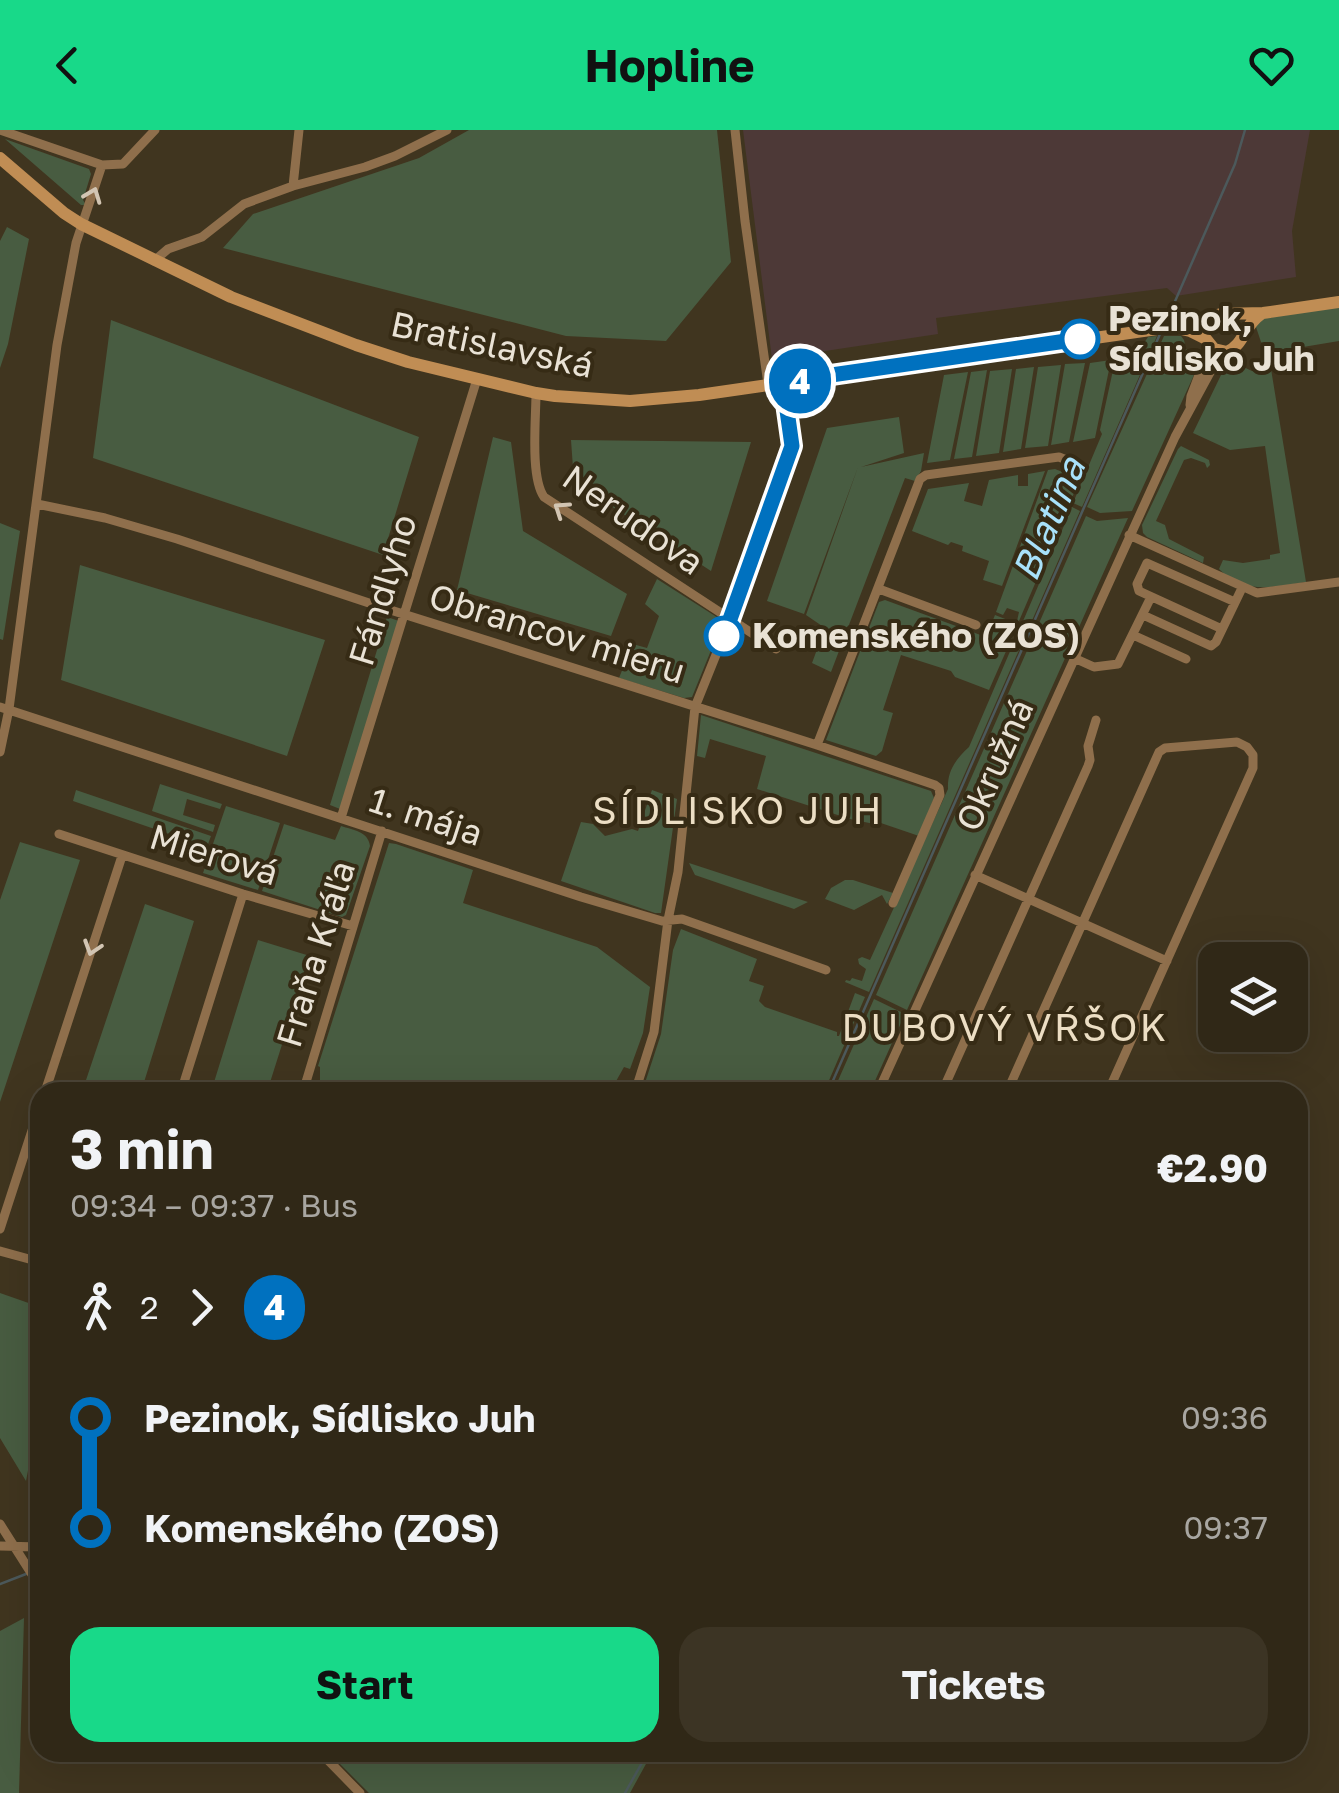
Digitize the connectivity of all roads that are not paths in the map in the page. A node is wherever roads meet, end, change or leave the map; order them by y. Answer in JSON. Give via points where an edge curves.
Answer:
{"nodes":[{"id":1,"x":0,"y":130,"type":"edge"},
{"id":2,"x":156,"y":130,"type":"edge"},
{"id":3,"x":300,"y":130,"type":"edge"},
{"id":4,"x":447,"y":130,"type":"edge"},
{"id":5,"x":735,"y":130,"type":"edge"},
{"id":6,"x":0,"y":158,"type":"edge"},
{"id":7,"x":102,"y":166,"type":"junction"},
{"id":8,"x":293,"y":186,"type":"junction"},
{"id":9,"x":81,"y":224,"type":"junction"},
{"id":10,"x":154,"y":261,"type":"junction"},
{"id":11,"x":1339,"y":302,"type":"edge"},
{"id":12,"x":1263,"y":313,"type":"junction"},
{"id":13,"x":1222,"y":316,"type":"junction"},
{"id":14,"x":1171,"y":327,"type":"junction"},
{"id":15,"x":1242,"y":335,"type":"junction"},
{"id":16,"x":1208,"y":342,"type":"junction"},
{"id":17,"x":1224,"y":352,"type":"junction"},
{"id":18,"x":477,"y":379,"type":"junction"},
{"id":19,"x":776,"y":383,"type":"junction"},
{"id":20,"x":536,"y":393,"type":"junction"},
{"id":21,"x":1189,"y":407,"type":"junction"},
{"id":22,"x":1074,"y":462,"type":"dead end"},
{"id":23,"x":37,"y":504,"type":"junction"},
{"id":24,"x":1129,"y":535,"type":"junction"},
{"id":25,"x":1176,"y":557,"type":"junction"},
{"id":26,"x":1168,"y":573,"type":"junction"},
{"id":27,"x":1339,"y":582,"type":"edge"},
{"id":28,"x":1242,"y":588,"type":"junction"},
{"id":29,"x":879,"y":589,"type":"junction"},
{"id":30,"x":1151,"y":597,"type":"junction"},
{"id":31,"x":1235,"y":602,"type":"junction"},
{"id":32,"x":405,"y":615,"type":"junction"},
{"id":33,"x":1143,"y":615,"type":"junction"},
{"id":34,"x":730,"y":620,"type":"junction"},
{"id":35,"x":976,"y":626,"type":"dead end"},
{"id":36,"x":1222,"y":628,"type":"junction"},
{"id":37,"x":1134,"y":635,"type":"junction"},
{"id":38,"x":776,"y":649,"type":"dead end"},
{"id":39,"x":1074,"y":658,"type":"junction"},
{"id":40,"x":1186,"y":659,"type":"dead end"},
{"id":41,"x":696,"y":706,"type":"junction"},
{"id":42,"x":4,"y":708,"type":"edge"},
{"id":43,"x":1096,"y":720,"type":"dead end"},
{"id":44,"x":818,"y":745,"type":"junction"},
{"id":45,"x":0,"y":752,"type":"edge"},
{"id":46,"x":341,"y":818,"type":"junction"},
{"id":47,"x":382,"y":832,"type":"junction"},
{"id":48,"x":60,"y":834,"type":"dead end"},
{"id":49,"x":122,"y":856,"type":"junction"},
{"id":50,"x":975,"y":874,"type":"junction"},
{"id":51,"x":243,"y":894,"type":"junction"},
{"id":52,"x":1028,"y":898,"type":"junction"},
{"id":53,"x":893,"y":903,"type":"dead end"},
{"id":54,"x":668,"y":920,"type":"junction"},
{"id":55,"x":1083,"y":923,"type":"junction"},
{"id":56,"x":352,"y":926,"type":"junction"},
{"id":57,"x":1166,"y":961,"type":"junction"},
{"id":58,"x":826,"y":970,"type":"dead end"},
{"id":59,"x":47,"y":1082,"type":"edge"},
{"id":60,"x":184,"y":1082,"type":"edge"},
{"id":61,"x":306,"y":1082,"type":"edge"},
{"id":62,"x":638,"y":1082,"type":"edge"},
{"id":63,"x":882,"y":1082,"type":"edge"},
{"id":64,"x":946,"y":1082,"type":"edge"},
{"id":65,"x":1011,"y":1082,"type":"edge"},
{"id":66,"x":1112,"y":1082,"type":"edge"},
{"id":67,"x":30,"y":1137,"type":"edge"},
{"id":68,"x":0,"y":1229,"type":"edge"},
{"id":69,"x":0,"y":1251,"type":"edge"},
{"id":70,"x":30,"y":1259,"type":"edge"},
{"id":71,"x":0,"y":1524,"type":"edge"},
{"id":72,"x":0,"y":1546,"type":"edge"},
{"id":73,"x":13,"y":1546,"type":"junction"},
{"id":74,"x":30,"y":1547,"type":"edge"},
{"id":75,"x":30,"y":1570,"type":"edge"},
{"id":76,"x":330,"y":1762,"type":"edge"},
{"id":77,"x":360,"y":1793,"type":"edge"}],
"edges":[{"from":1,"to":7,"type":"street"},
{"from":2,"to":7,"type":"street","via":[[123,164]]},
{"from":3,"to":8,"type":"street"},
{"from":4,"to":8,"type":"street","via":[[365,167]]},
{"from":5,"to":19,"type":"street"},
{"from":6,"to":9,"type":"main road","name":"Bratislavská"},
{"from":9,"to":7,"type":"street","one_way":true},
{"from":8,"to":10,"type":"street","via":[[244,204],[202,237]]},
{"from":9,"to":10,"type":"main road","name":"Bratislavská"},
{"from":9,"to":23,"type":"street"},
{"from":10,"to":18,"type":"main road","name":"Bratislavská","via":[[356,345]]},
{"from":11,"to":12,"type":"main road","name":"Bratislavská"},
{"from":12,"to":13,"type":"main road","name":"Bratislavská"},
{"from":12,"to":15,"type":"main road"},
{"from":13,"to":14,"type":"main road","name":"Bratislavská"},
{"from":13,"to":15,"type":"main road","via":[[1238,321]]},
{"from":13,"to":16,"type":"main road","via":[[1206,328]]},
{"from":14,"to":16,"type":"main road"},
{"from":14,"to":19,"type":"main road","name":"Bratislavská"},
{"from":15,"to":17,"type":"main road","via":[[1238,346]]},
{"from":16,"to":17,"type":"main road"},
{"from":16,"to":21,"type":"street","name":"Okružná"},
{"from":17,"to":21,"type":"street","name":"Okružná"},
{"from":18,"to":20,"type":"main road","name":"Bratislavská"},
{"from":18,"to":32,"type":"street","name":"Fándlyho"},
{"from":19,"to":20,"type":"main road","name":"Bratislavská","via":[[646,400]]},
{"from":19,"to":34,"type":"street","via":[[792,446]]},
{"from":34,"to":20,"type":"street","name":"Nerudova","one_way":true,"via":[[544,497],[536,475]]},
{"from":21,"to":24,"type":"street","name":"Okružná"},
{"from":22,"to":29,"type":"street","via":[[1059,457],[926,475]]},
{"from":23,"to":32,"type":"street","name":"Obrancov mieru","via":[[177,539]]},
{"from":23,"to":42,"type":"street"},
{"from":24,"to":25,"type":"street"},
{"from":24,"to":39,"type":"street","name":"Okružná"},
{"from":25,"to":26,"type":"street"},
{"from":25,"to":28,"type":"street"},
{"from":26,"to":30,"type":"street","via":[[1147,564],[1137,586]]},
{"from":26,"to":31,"type":"street"},
{"from":27,"to":28,"type":"street","via":[[1267,593]]},
{"from":28,"to":31,"type":"street"},
{"from":29,"to":35,"type":"street"},
{"from":29,"to":44,"type":"street"},
{"from":30,"to":33,"type":"street"},
{"from":30,"to":36,"type":"street"},
{"from":31,"to":36,"type":"street"},
{"from":32,"to":41,"type":"street","name":"Obrancov mieru"},
{"from":32,"to":46,"type":"street","name":"Fándlyho"},
{"from":33,"to":36,"type":"street","via":[[1207,646]]},
{"from":33,"to":37,"type":"street"},
{"from":34,"to":38,"type":"street","name":"Nerudova"},
{"from":34,"to":41,"type":"street"},
{"from":37,"to":39,"type":"street","via":[[1116,665],[1094,667]]},
{"from":37,"to":40,"type":"street"},
{"from":39,"to":50,"type":"street","name":"Okružná"},
{"from":41,"to":44,"type":"street","name":"Obrancov mieru"},
{"from":41,"to":54,"type":"street"},
{"from":42,"to":45,"type":"street"},
{"from":42,"to":46,"type":"street","name":"1. mája"},
{"from":43,"to":52,"type":"street","via":[[1090,760]]},
{"from":44,"to":53,"type":"street","name":"Obrancov mieru","via":[[940,788]]},
{"from":46,"to":47,"type":"street","name":"1. mája"},
{"from":47,"to":54,"type":"street","name":"1. mája"},
{"from":47,"to":56,"type":"street","name":"Fraňa Kráľa"},
{"from":48,"to":49,"type":"street","name":"Mierová"},
{"from":49,"to":51,"type":"street","name":"Mierová"},
{"from":49,"to":59,"type":"street","one_way":true},
{"from":50,"to":52,"type":"street"},
{"from":50,"to":63,"type":"street","name":"Okružná"},
{"from":51,"to":56,"type":"street","name":"Mierová"},
{"from":51,"to":60,"type":"street"},
{"from":52,"to":55,"type":"street"},
{"from":52,"to":64,"type":"street"},
{"from":54,"to":58,"type":"street","name":"1. mája","via":[[682,919]]},
{"from":54,"to":62,"type":"street","via":[[654,1032]]},
{"from":55,"to":57,"type":"street"},
{"from":55,"to":57,"type":"street","via":[[1158,755],[1164,748],[1236,742],[1254,762]]},
{"from":55,"to":65,"type":"street"},
{"from":56,"to":61,"type":"street","name":"Fraňa Kráľa"},
{"from":57,"to":66,"type":"street"},
{"from":67,"to":68,"type":"street"},
{"from":69,"to":70,"type":"street"},
{"from":71,"to":73,"type":"street"},
{"from":72,"to":73,"type":"street"},
{"from":73,"to":74,"type":"street"},
{"from":73,"to":75,"type":"street"},
{"from":76,"to":77,"type":"street"}]}
